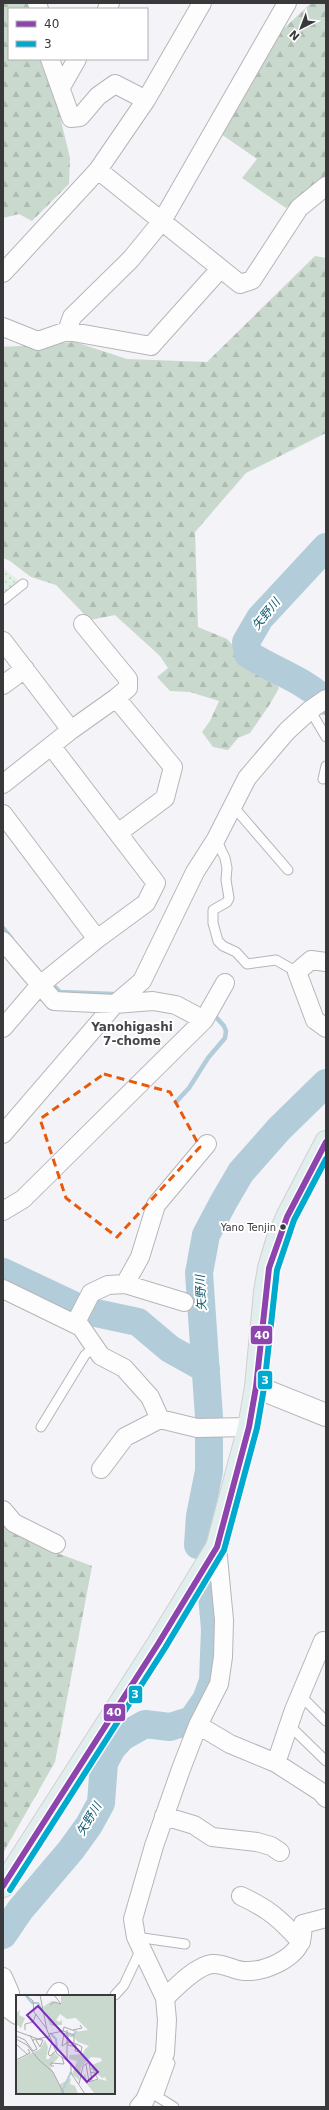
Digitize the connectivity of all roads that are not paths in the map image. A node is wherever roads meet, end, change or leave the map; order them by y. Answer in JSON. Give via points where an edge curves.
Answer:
{"nodes":[{"id":1,"x":202,"y":3,"type":"edge"},
{"id":2,"x":287,"y":3,"type":"edge"},
{"id":3,"x":50,"y":60,"type":"edge"},
{"id":4,"x":76,"y":60,"type":"edge"},
{"id":5,"x":60,"y":87,"type":"junction"},
{"id":6,"x":146,"y":100,"type":"junction"},
{"id":7,"x":98,"y":170,"type":"junction"},
{"id":8,"x":326,"y":186,"type":"edge"},
{"id":9,"x":162,"y":221,"type":"junction"},
{"id":10,"x":220,"y":269,"type":"junction"},
{"id":11,"x":3,"y":273,"type":"edge"},
{"id":12,"x":3,"y":326,"type":"edge"},
{"id":13,"x":67,"y":331,"type":"junction"},
{"id":14,"x":23,"y":584,"type":"dead end"},
{"id":15,"x":3,"y":600,"type":"edge"},
{"id":16,"x":83,"y":624,"type":"dead end"},
{"id":17,"x":3,"y":641,"type":"edge"},
{"id":18,"x":25,"y":669,"type":"junction"},
{"id":19,"x":3,"y":685,"type":"edge"},
{"id":20,"x":116,"y":698,"type":"junction"},
{"id":21,"x":326,"y":699,"type":"edge"},
{"id":22,"x":310,"y":710,"type":"junction"},
{"id":23,"x":72,"y":730,"type":"junction"},
{"id":24,"x":326,"y":737,"type":"edge"},
{"id":25,"x":52,"y":747,"type":"junction"},
{"id":26,"x":326,"y":766,"type":"edge"},
{"id":27,"x":323,"y":779,"type":"dead end"},
{"id":28,"x":3,"y":784,"type":"edge"},
{"id":29,"x":232,"y":805,"type":"junction"},
{"id":30,"x":3,"y":814,"type":"edge"},
{"id":31,"x":118,"y":833,"type":"junction"},
{"id":32,"x":216,"y":839,"type":"junction"},
{"id":33,"x":288,"y":870,"type":"dead end"},
{"id":34,"x":97,"y":939,"type":"junction"},
{"id":35,"x":3,"y":941,"type":"edge"},
{"id":36,"x":326,"y":962,"type":"edge"},
{"id":37,"x":297,"y":972,"type":"junction"},
{"id":38,"x":225,"y":983,"type":"dead end"},
{"id":39,"x":39,"y":986,"type":"junction"},
{"id":40,"x":115,"y":1004,"type":"junction"},
{"id":41,"x":208,"y":1014,"type":"junction"},
{"id":42,"x":3,"y":1028,"type":"edge"},
{"id":43,"x":326,"y":1028,"type":"edge"},
{"id":44,"x":3,"y":1134,"type":"edge"},
{"id":45,"x":326,"y":1142,"type":"edge"},
{"id":46,"x":207,"y":1144,"type":"dead end"},
{"id":47,"x":3,"y":1211,"type":"edge"},
{"id":48,"x":125,"y":1284,"type":"junction"},
{"id":49,"x":3,"y":1289,"type":"edge"},
{"id":50,"x":184,"y":1302,"type":"dead end"},
{"id":51,"x":75,"y":1324,"type":"junction"},
{"id":52,"x":94,"y":1347,"type":"junction"},
{"id":53,"x":256,"y":1387,"type":"junction"},
{"id":54,"x":326,"y":1415,"type":"edge"},
{"id":55,"x":160,"y":1419,"type":"junction"},
{"id":56,"x":41,"y":1427,"type":"dead end"},
{"id":57,"x":249,"y":1427,"type":"junction"},
{"id":58,"x":101,"y":1469,"type":"dead end"},
{"id":59,"x":3,"y":1510,"type":"edge"},
{"id":60,"x":56,"y":1544,"type":"dead end"},
{"id":61,"x":217,"y":1547,"type":"junction"},
{"id":62,"x":324,"y":1642,"type":"edge"},
{"id":63,"x":300,"y":1695,"type":"junction"},
{"id":64,"x":326,"y":1721,"type":"edge"},
{"id":65,"x":198,"y":1725,"type":"junction"},
{"id":66,"x":289,"y":1725,"type":"junction"},
{"id":67,"x":326,"y":1761,"type":"edge"},
{"id":68,"x":276,"y":1763,"type":"junction"},
{"id":69,"x":326,"y":1798,"type":"edge"},
{"id":70,"x":164,"y":1816,"type":"junction"},
{"id":71,"x":280,"y":1852,"type":"dead end"},
{"id":72,"x":3,"y":1886,"type":"edge"},
{"id":73,"x":241,"y":1896,"type":"dead end"},
{"id":74,"x":326,"y":1918,"type":"edge"},
{"id":75,"x":301,"y":1942,"type":"junction"},
{"id":76,"x":139,"y":1943,"type":"junction"},
{"id":77,"x":186,"y":1944,"type":"dead end"},
{"id":78,"x":3,"y":1977,"type":"edge"},
{"id":79,"x":115,"y":1995,"type":"dead end"},
{"id":80,"x":165,"y":1998,"type":"junction"},
{"id":81,"x":16,"y":2014,"type":"edge"},
{"id":82,"x":162,"y":2059,"type":"junction"},
{"id":83,"x":139,"y":2107,"type":"edge"},
{"id":84,"x":174,"y":2107,"type":"edge"}],
"edges":[{"from":1,"to":6,"type":"street"},
{"from":2,"to":9,"type":"street"},
{"from":3,"to":5,"type":"street"},
{"from":4,"to":5,"type":"street"},
{"from":5,"to":6,"type":"street","via":[[71,118],[80,117],[98,96],[114,84]]},
{"from":6,"to":7,"type":"street"},
{"from":7,"to":9,"type":"street"},
{"from":7,"to":11,"type":"street"},
{"from":8,"to":10,"type":"street","via":[[299,208],[252,280],[240,284]]},
{"from":9,"to":10,"type":"street"},
{"from":9,"to":13,"type":"street","via":[[131,259],[72,317]]},
{"from":10,"to":13,"type":"street","via":[[152,346]]},
{"from":12,"to":13,"type":"street","via":[[38,341]]},
{"from":14,"to":15,"type":"lane"},
{"from":16,"to":20,"type":"street","via":[[128,679],[128,688]]},
{"from":17,"to":18,"type":"street"},
{"from":18,"to":19,"type":"street"},
{"from":18,"to":23,"type":"street"},
{"from":20,"to":23,"type":"street"},
{"from":20,"to":31,"type":"street","via":[[173,767],[165,798]]},
{"from":21,"to":22,"type":"street"},
{"from":22,"to":24,"type":"lane"},
{"from":22,"to":29,"type":"street","via":[[287,731],[247,778]]},
{"from":23,"to":25,"type":"street"},
{"from":25,"to":28,"type":"street"},
{"from":25,"to":31,"type":"street"},
{"from":26,"to":27,"type":"lane"},
{"from":29,"to":32,"type":"street"},
{"from":29,"to":33,"type":"lane"},
{"from":30,"to":34,"type":"street"},
{"from":31,"to":34,"type":"street","via":[[156,883],[146,903]]},
{"from":32,"to":37,"type":"lane","via":[[225,858],[229,898],[213,910],[212,923],[218,941],[236,952],[247,964],[276,960]]},
{"from":32,"to":40,"type":"street","via":[[195,872],[142,981]]},
{"from":34,"to":39,"type":"street"},
{"from":35,"to":39,"type":"street"},
{"from":36,"to":37,"type":"street","via":[[311,960]]},
{"from":37,"to":43,"type":"street","via":[[315,1020]]},
{"from":38,"to":41,"type":"street"},
{"from":39,"to":40,"type":"street","via":[[54,1001]]},
{"from":39,"to":42,"type":"street"},
{"from":40,"to":41,"type":"street","via":[[153,1001]]},
{"from":40,"to":44,"type":"street"},
{"from":41,"to":47,"type":"street","via":[[23,1199]]},
{"from":45,"to":53,"type":"main road","via":[[277,1241],[265,1292]]},
{"from":46,"to":48,"type":"street","via":[[156,1205],[140,1257]]},
{"from":48,"to":50,"type":"street"},
{"from":48,"to":51,"type":"street","via":[[108,1285],[91,1293]]},
{"from":49,"to":51,"type":"street"},
{"from":51,"to":52,"type":"street","via":[[81,1327]]},
{"from":52,"to":55,"type":"street","via":[[101,1356],[124,1368],[150,1397]]},
{"from":52,"to":56,"type":"lane","via":[[85,1355]]},
{"from":53,"to":54,"type":"street"},
{"from":53,"to":57,"type":"main road"},
{"from":55,"to":57,"type":"street","via":[[197,1428]]},
{"from":55,"to":58,"type":"street","via":[[126,1438]]},
{"from":57,"to":61,"type":"main road"},
{"from":59,"to":60,"type":"street","via":[[14,1523]]},
{"from":61,"to":65,"type":"street","via":[[224,1620],[223,1657],[218,1684]]},
{"from":61,"to":72,"type":"main road"},
{"from":62,"to":63,"type":"street"},
{"from":63,"to":64,"type":"lane"},
{"from":63,"to":66,"type":"street"},
{"from":65,"to":68,"type":"street","via":[[230,1744]]},
{"from":65,"to":70,"type":"street"},
{"from":66,"to":67,"type":"lane"},
{"from":66,"to":68,"type":"street"},
{"from":68,"to":69,"type":"street","via":[[321,1792]]},
{"from":70,"to":71,"type":"street","via":[[194,1825],[212,1837],[257,1842]]},
{"from":70,"to":76,"type":"street","via":[[133,1919]]},
{"from":73,"to":75,"type":"street","via":[[266,1907]]},
{"from":74,"to":75,"type":"street","via":[[303,1924]]},
{"from":75,"to":80,"type":"street","via":[[291,1955],[261,1970],[244,1971],[226,1964],[211,1964],[188,1976]]},
{"from":76,"to":77,"type":"lane"},
{"from":76,"to":79,"type":"lane","via":[[124,1985]]},
{"from":76,"to":80,"type":"street"},
{"from":78,"to":81,"type":"street","via":[[10,1993],[10,2010]]},
{"from":80,"to":82,"type":"street","via":[[166,2037]]},
{"from":82,"to":83,"type":"street","via":[[145,2100]]},
{"from":82,"to":84,"type":"lane","via":[[170,2061],[158,2097]]}]}
